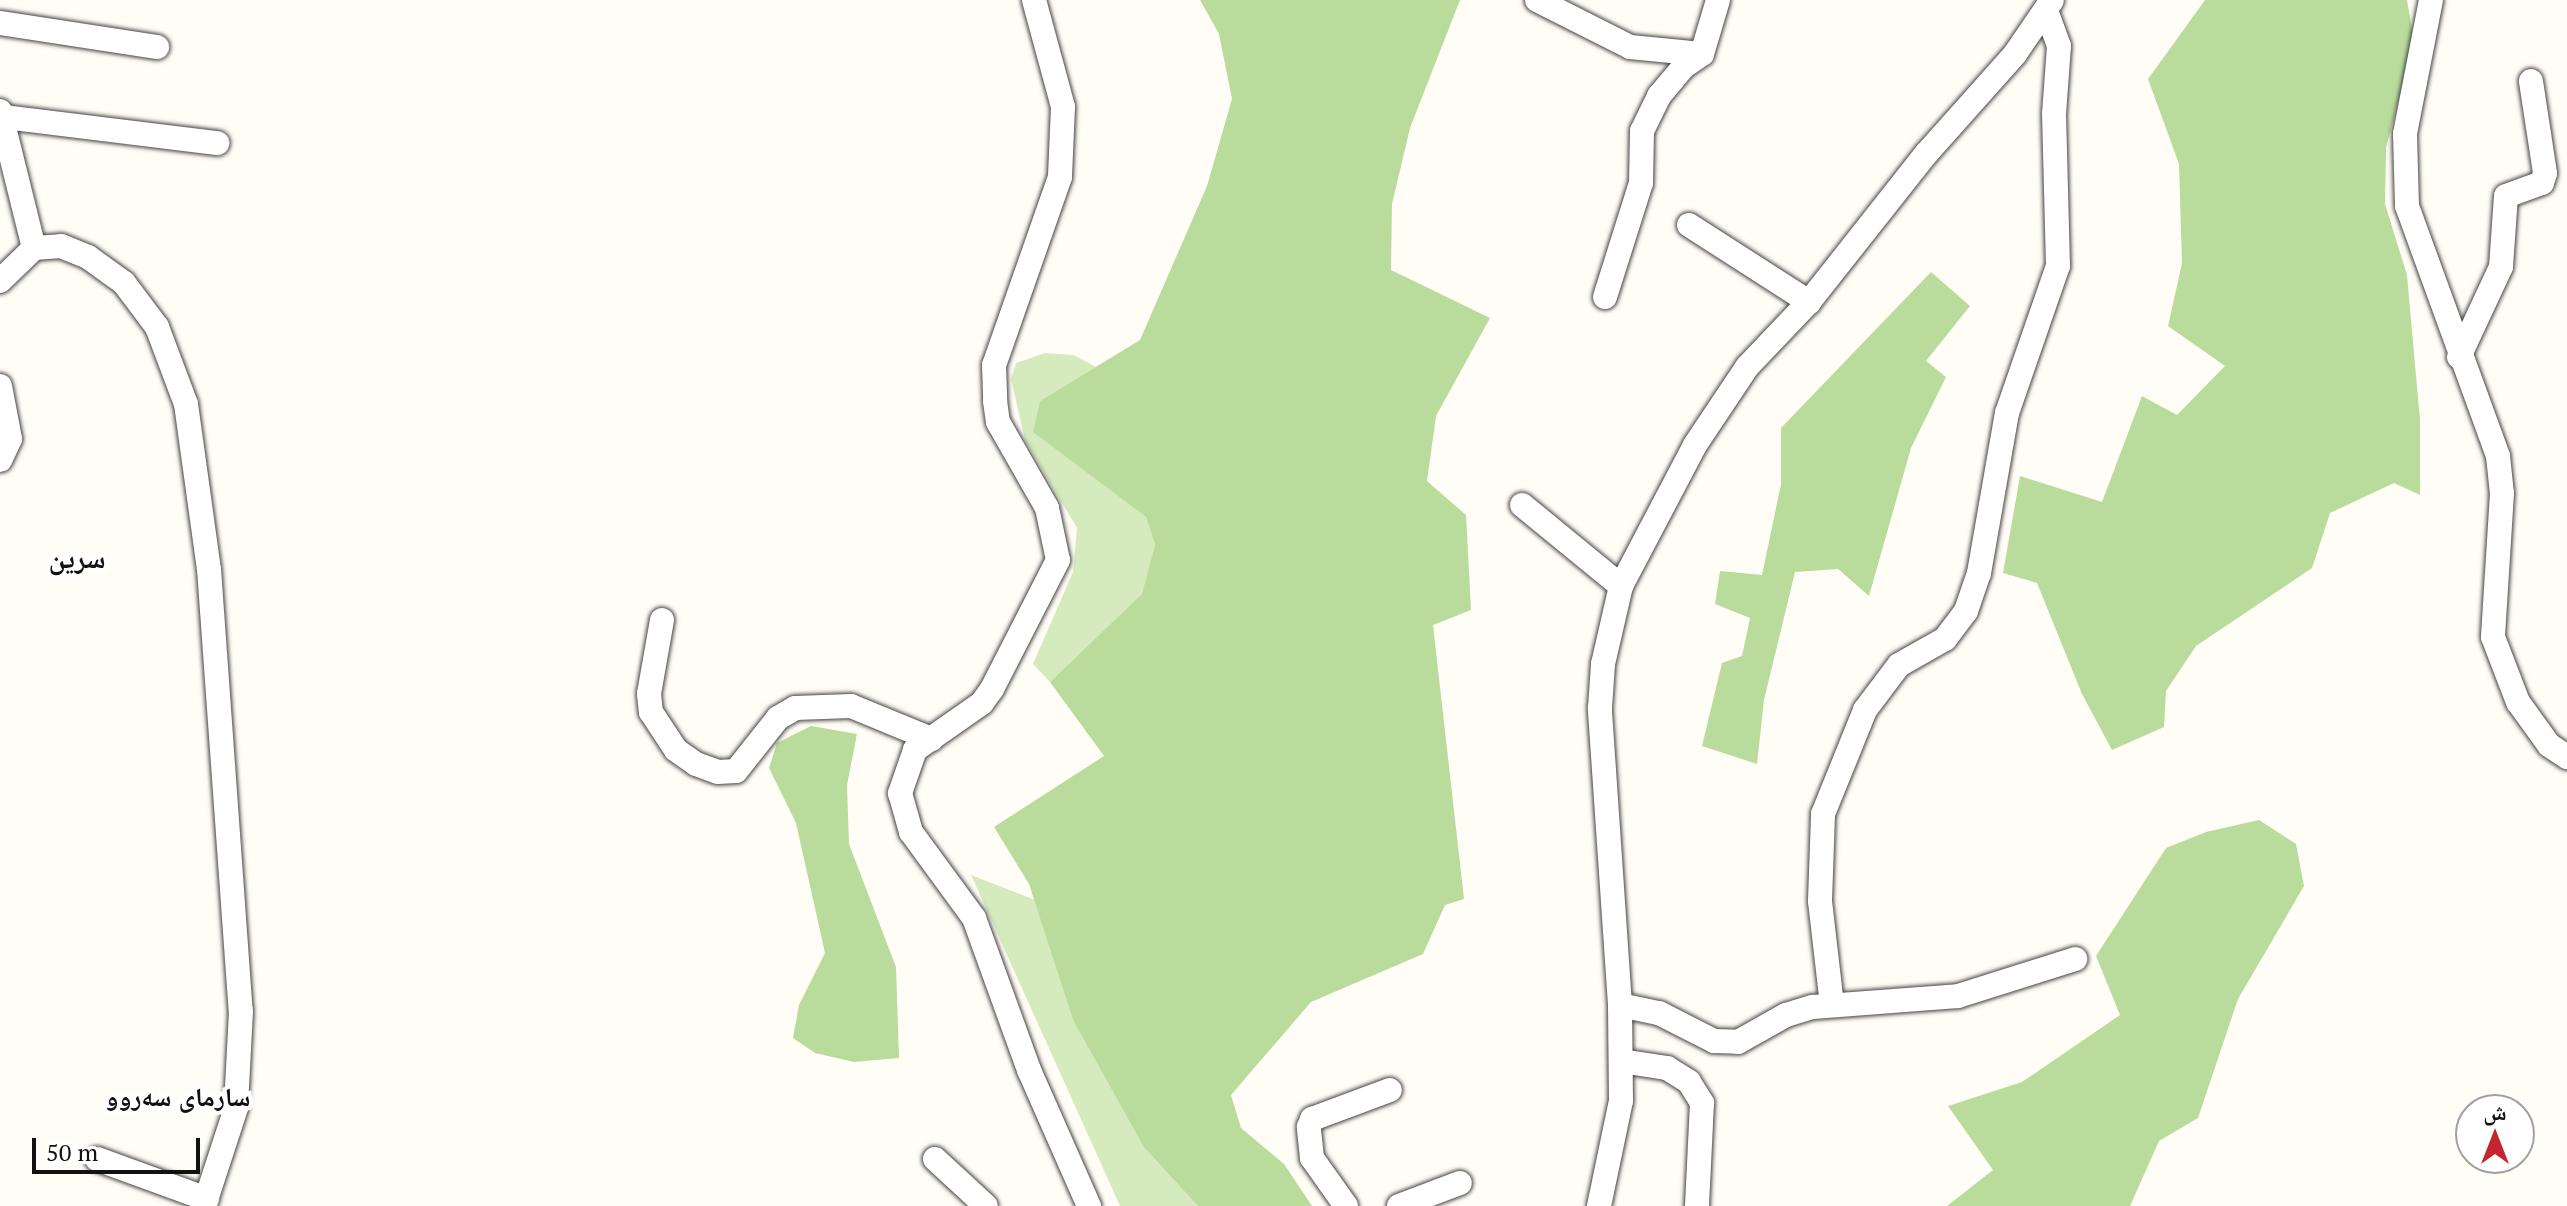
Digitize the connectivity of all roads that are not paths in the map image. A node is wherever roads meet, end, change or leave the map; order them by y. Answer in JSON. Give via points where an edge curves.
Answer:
{"nodes":[{"id":1,"x":1034,"y":0,"type":"edge"},
{"id":2,"x":1537,"y":0,"type":"edge"},
{"id":3,"x":1718,"y":0,"type":"edge"},
{"id":4,"x":2431,"y":0,"type":"edge"},
{"id":5,"x":2049,"y":5,"type":"edge"},
{"id":6,"x":0,"y":23,"type":"edge"},
{"id":7,"x":157,"y":47,"type":"dead end"},
{"id":8,"x":1702,"y":54,"type":"junction"},
{"id":9,"x":2531,"y":81,"type":"dead end"},
{"id":10,"x":3,"y":114,"type":"edge"},
{"id":11,"x":217,"y":143,"type":"dead end"},
{"id":12,"x":1689,"y":225,"type":"dead end"},
{"id":13,"x":34,"y":248,"type":"junction"},
{"id":14,"x":0,"y":281,"type":"edge"},
{"id":15,"x":1605,"y":297,"type":"dead end"},
{"id":16,"x":1809,"y":302,"type":"junction"},
{"id":17,"x":2459,"y":357,"type":"junction"},
{"id":18,"x":0,"y":386,"type":"edge"},
{"id":19,"x":0,"y":460,"type":"edge"},
{"id":20,"x":1522,"y":505,"type":"dead end"},
{"id":21,"x":1621,"y":586,"type":"junction"},
{"id":22,"x":662,"y":620,"type":"dead end"},
{"id":23,"x":931,"y":739,"type":"junction"},
{"id":24,"x":2567,"y":757,"type":"edge"},
{"id":25,"x":2075,"y":959,"type":"dead end"},
{"id":26,"x":1620,"y":1005,"type":"junction"},
{"id":27,"x":1832,"y":1005,"type":"junction"},
{"id":28,"x":1621,"y":1061,"type":"junction"},
{"id":29,"x":1390,"y":1090,"type":"dead end"},
{"id":30,"x":97,"y":1159,"type":"dead end"},
{"id":31,"x":935,"y":1159,"type":"dead end"},
{"id":32,"x":1460,"y":1183,"type":"dead end"},
{"id":33,"x":205,"y":1202,"type":"edge"},
{"id":34,"x":986,"y":1206,"type":"edge"},
{"id":35,"x":1089,"y":1206,"type":"edge"},
{"id":36,"x":1346,"y":1206,"type":"edge"},
{"id":37,"x":1399,"y":1206,"type":"edge"},
{"id":38,"x":1599,"y":1206,"type":"edge"},
{"id":39,"x":1697,"y":1206,"type":"edge"}],
"edges":[{"from":1,"to":23,"type":"street","via":[[1063,107],[1060,177],[994,365],[995,401],[998,422],[1047,508],[1058,560],[992,689],[982,703]]},
{"from":2,"to":8,"type":"street","via":[[1630,47]]},
{"from":3,"to":8,"type":"street"},
{"from":4,"to":17,"type":"street","via":[[2405,134],[2407,206]]},
{"from":5,"to":16,"type":"street"},
{"from":5,"to":27,"type":"street","via":[[2059,46],[2054,114],[2058,266],[2007,413],[1979,573],[1966,611],[1945,639],[1899,665],[1865,710],[1823,814],[1820,901]]},
{"from":6,"to":7,"type":"street"},
{"from":8,"to":15,"type":"street","via":[[1683,67],[1650,110],[1642,131],[1641,183]]},
{"from":9,"to":17,"type":"street","via":[[2545,173],[2542,183],[2506,196],[2501,267]]},
{"from":10,"to":11,"type":"street"},
{"from":10,"to":13,"type":"street"},
{"from":12,"to":16,"type":"street"},
{"from":13,"to":14,"type":"street"},
{"from":13,"to":33,"type":"street","via":[[61,246],[124,283],[157,327],[186,404],[209,569],[241,1011],[236,1108]]},
{"from":16,"to":21,"type":"street","via":[[1747,367],[1703,432]]},
{"from":17,"to":24,"type":"street","via":[[2498,456],[2502,493],[2493,637],[2518,702],[2549,745]]},
{"from":18,"to":19,"type":"street","via":[[10,439]]},
{"from":20,"to":21,"type":"street"},
{"from":21,"to":26,"type":"street","via":[[1603,664],[1600,708]]},
{"from":22,"to":23,"type":"street","via":[[649,694],[651,712],[676,750],[696,764],[718,772],[736,771],[778,718],[795,708],[851,706]]},
{"from":23,"to":35,"type":"street","via":[[915,750],[900,793],[911,832],[974,918],[1029,1070]]},
{"from":25,"to":27,"type":"street","via":[[1958,996],[1868,1007]]},
{"from":26,"to":27,"type":"street","via":[[1659,1013],[1714,1041],[1738,1042],[1786,1015]]},
{"from":26,"to":28,"type":"street"},
{"from":28,"to":38,"type":"street","via":[[1621,1101]]},
{"from":28,"to":39,"type":"street","via":[[1667,1068],[1689,1082],[1702,1103]]},
{"from":29,"to":36,"type":"street","via":[[1312,1119],[1312,1158]]},
{"from":30,"to":33,"type":"street"},
{"from":31,"to":34,"type":"street"},
{"from":32,"to":37,"type":"street"}]}
